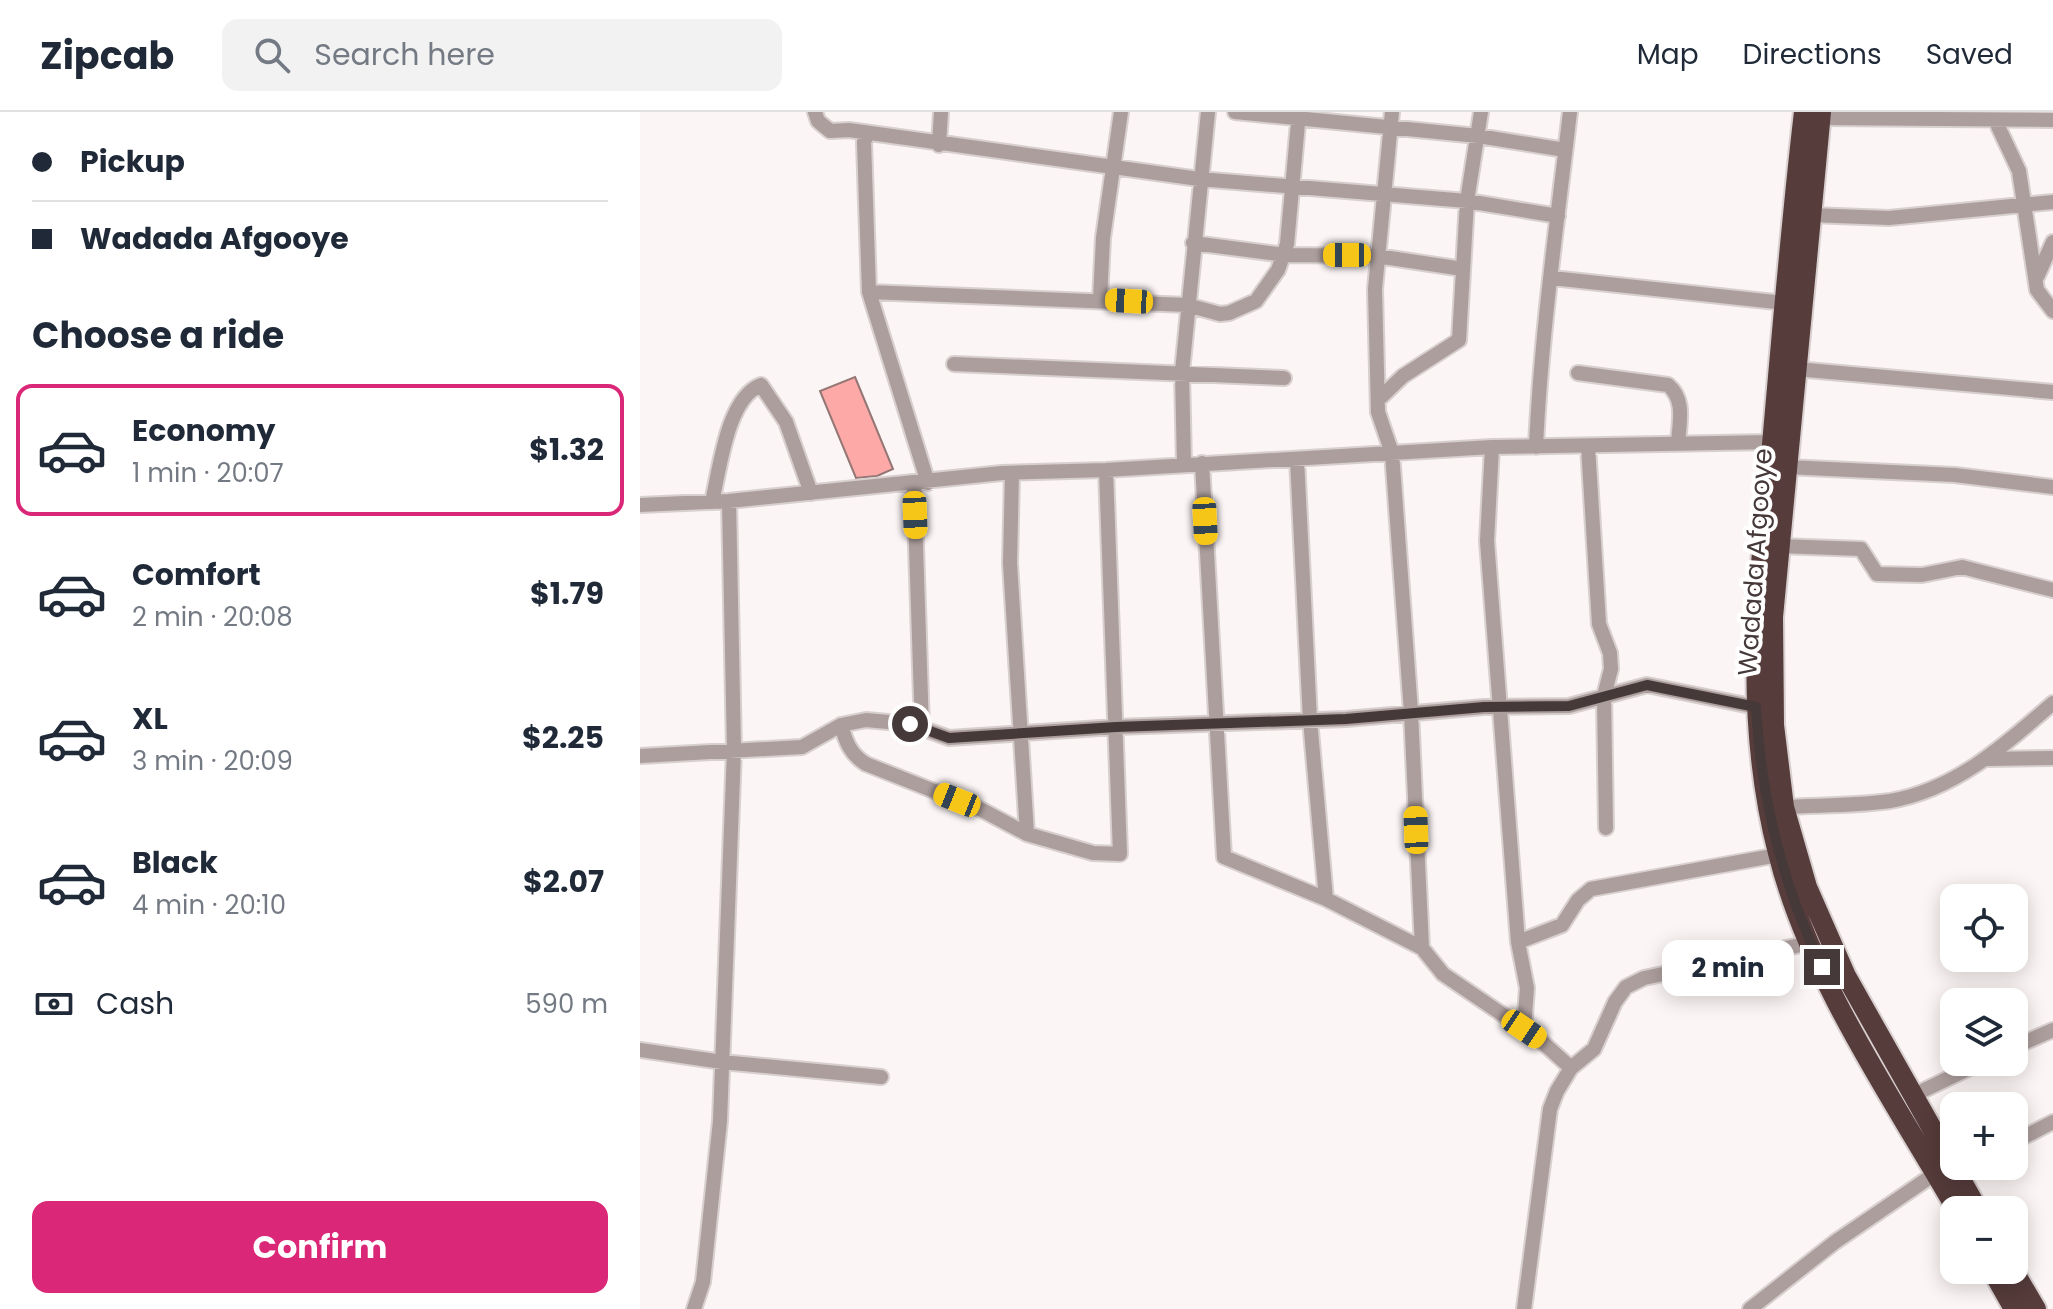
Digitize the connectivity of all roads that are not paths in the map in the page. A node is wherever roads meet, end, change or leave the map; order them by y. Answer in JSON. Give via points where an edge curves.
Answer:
{"nodes":[{"id":1,"x":815,"y":112,"type":"edge"},
{"id":2,"x":941,"y":112,"type":"edge"},
{"id":3,"x":1121,"y":112,"type":"edge"},
{"id":4,"x":1208,"y":112,"type":"edge"},
{"id":5,"x":1235,"y":112,"type":"edge"},
{"id":6,"x":1392,"y":112,"type":"edge"},
{"id":7,"x":1481,"y":112,"type":"edge"},
{"id":8,"x":1570,"y":112,"type":"edge"},
{"id":9,"x":1815,"y":114,"type":"edge"},
{"id":10,"x":1299,"y":116,"type":"edge"},
{"id":11,"x":1988,"y":118,"type":"edge"},
{"id":12,"x":2053,"y":120,"type":"edge"},
{"id":13,"x":1390,"y":128,"type":"junction"},
{"id":14,"x":867,"y":135,"type":"junction"},
{"id":15,"x":1478,"y":136,"type":"junction"},
{"id":16,"x":939,"y":145,"type":"junction"},
{"id":17,"x":1565,"y":150,"type":"junction"},
{"id":18,"x":1111,"y":167,"type":"junction"},
{"id":19,"x":1199,"y":179,"type":"junction"},
{"id":20,"x":1291,"y":188,"type":"junction"},
{"id":21,"x":1382,"y":195,"type":"junction"},
{"id":22,"x":1467,"y":201,"type":"junction"},
{"id":23,"x":2053,"y":202,"type":"edge"},
{"id":24,"x":2024,"y":204,"type":"junction"},
{"id":25,"x":1811,"y":215,"type":"junction"},
{"id":26,"x":1558,"y":216,"type":"junction"},
{"id":27,"x":2053,"y":242,"type":"edge"},
{"id":28,"x":1193,"y":243,"type":"junction"},
{"id":29,"x":1285,"y":255,"type":"junction"},
{"id":30,"x":1377,"y":256,"type":"junction"},
{"id":31,"x":1463,"y":269,"type":"junction"},
{"id":32,"x":1552,"y":278,"type":"junction"},
{"id":33,"x":2035,"y":281,"type":"junction"},
{"id":34,"x":869,"y":292,"type":"junction"},
{"id":35,"x":1100,"y":300,"type":"junction"},
{"id":36,"x":1785,"y":303,"type":"junction"},
{"id":37,"x":1187,"y":305,"type":"junction"},
{"id":38,"x":2053,"y":311,"type":"edge"},
{"id":39,"x":954,"y":364,"type":"dead end"},
{"id":40,"x":1796,"y":369,"type":"junction"},
{"id":41,"x":1182,"y":372,"type":"junction"},
{"id":42,"x":1578,"y":373,"type":"dead end"},
{"id":43,"x":1284,"y":378,"type":"dead end"},
{"id":44,"x":2053,"y":392,"type":"edge"},
{"id":45,"x":1378,"y":400,"type":"junction"},
{"id":46,"x":1772,"y":442,"type":"junction"},
{"id":47,"x":1678,"y":444,"type":"junction"},
{"id":48,"x":1588,"y":446,"type":"junction"},
{"id":49,"x":1492,"y":447,"type":"junction"},
{"id":50,"x":1536,"y":447,"type":"junction"},
{"id":51,"x":1392,"y":453,"type":"junction"},
{"id":52,"x":1297,"y":459,"type":"junction"},
{"id":53,"x":1202,"y":463,"type":"junction"},
{"id":54,"x":1184,"y":465,"type":"junction"},
{"id":55,"x":1787,"y":467,"type":"junction"},
{"id":56,"x":1106,"y":470,"type":"junction"},
{"id":57,"x":1012,"y":473,"type":"junction"},
{"id":58,"x":921,"y":483,"type":"junction"},
{"id":59,"x":2053,"y":487,"type":"edge"},
{"id":60,"x":811,"y":493,"type":"junction"},
{"id":61,"x":729,"y":501,"type":"junction"},
{"id":62,"x":712,"y":502,"type":"junction"},
{"id":63,"x":640,"y":505,"type":"edge"},
{"id":64,"x":1779,"y":546,"type":"junction"},
{"id":65,"x":2053,"y":590,"type":"edge"},
{"id":66,"x":1604,"y":696,"type":"junction"},
{"id":67,"x":2053,"y":703,"type":"edge"},
{"id":68,"x":1499,"y":707,"type":"junction"},
{"id":69,"x":1756,"y":707,"type":"junction"},
{"id":70,"x":1411,"y":712,"type":"junction"},
{"id":71,"x":1310,"y":720,"type":"junction"},
{"id":72,"x":841,"y":725,"type":"junction"},
{"id":73,"x":1216,"y":725,"type":"junction"},
{"id":74,"x":1116,"y":727,"type":"junction"},
{"id":75,"x":922,"y":729,"type":"junction"},
{"id":76,"x":1018,"y":734,"type":"junction"},
{"id":77,"x":734,"y":750,"type":"junction"},
{"id":78,"x":640,"y":756,"type":"edge"},
{"id":79,"x":2053,"y":758,"type":"edge"},
{"id":80,"x":1988,"y":759,"type":"junction"},
{"id":81,"x":1784,"y":807,"type":"junction"},
{"id":82,"x":1606,"y":828,"type":"dead end"},
{"id":83,"x":1027,"y":834,"type":"junction"},
{"id":84,"x":1778,"y":855,"type":"junction"},
{"id":85,"x":1326,"y":899,"type":"junction"},
{"id":86,"x":1518,"y":942,"type":"junction"},
{"id":87,"x":1810,"y":943,"type":"junction"},
{"id":88,"x":1422,"y":948,"type":"junction"},
{"id":89,"x":1524,"y":1029,"type":"junction"},
{"id":90,"x":2053,"y":1030,"type":"edge"},
{"id":91,"x":2028,"y":1041,"type":"edge"},
{"id":92,"x":640,"y":1050,"type":"edge"},
{"id":93,"x":722,"y":1062,"type":"junction"},
{"id":94,"x":1571,"y":1068,"type":"junction"},
{"id":95,"x":1953,"y":1076,"type":"edge"},
{"id":96,"x":881,"y":1077,"type":"dead end"},
{"id":97,"x":1914,"y":1095,"type":"junction"},
{"id":98,"x":2053,"y":1122,"type":"edge"},
{"id":99,"x":2028,"y":1135,"type":"edge"},
{"id":100,"x":1940,"y":1146,"type":"edge"},
{"id":101,"x":1940,"y":1153,"type":"edge"},
{"id":102,"x":1940,"y":1179,"type":"edge"},
{"id":103,"x":2000,"y":1284,"type":"edge"},
{"id":104,"x":2021,"y":1284,"type":"edge"},
{"id":105,"x":694,"y":1309,"type":"edge"},
{"id":106,"x":1524,"y":1309,"type":"edge"},
{"id":107,"x":1750,"y":1309,"type":"edge"},
{"id":108,"x":2014,"y":1309,"type":"edge"},
{"id":109,"x":2036,"y":1309,"type":"edge"}],
"edges":[{"from":1,"to":14,"type":"street","via":[[830,131]]},
{"from":2,"to":16,"type":"street"},
{"from":3,"to":18,"type":"street"},
{"from":4,"to":19,"type":"street"},
{"from":5,"to":10,"type":"street"},
{"from":6,"to":13,"type":"street"},
{"from":7,"to":15,"type":"street"},
{"from":8,"to":17,"type":"street"},
{"from":9,"to":11,"type":"street"},
{"from":9,"to":25,"type":"highway","name":"Wadada Afgooye"},
{"from":9,"to":36,"type":"highway","name":"Wadada Afgooye"},
{"from":10,"to":13,"type":"street"},
{"from":10,"to":20,"type":"street"},
{"from":11,"to":12,"type":"street"},
{"from":11,"to":24,"type":"street","via":[[2019,171]]},
{"from":13,"to":15,"type":"street"},
{"from":13,"to":21,"type":"street"},
{"from":14,"to":16,"type":"street"},
{"from":14,"to":34,"type":"street"},
{"from":15,"to":17,"type":"street"},
{"from":15,"to":22,"type":"street"},
{"from":16,"to":18,"type":"street"},
{"from":17,"to":26,"type":"street"},
{"from":18,"to":19,"type":"street"},
{"from":18,"to":35,"type":"street"},
{"from":19,"to":20,"type":"street"},
{"from":19,"to":28,"type":"street"},
{"from":20,"to":21,"type":"street"},
{"from":20,"to":29,"type":"street"},
{"from":21,"to":22,"type":"street"},
{"from":21,"to":30,"type":"street"},
{"from":22,"to":26,"type":"street"},
{"from":22,"to":31,"type":"street"},
{"from":23,"to":24,"type":"street"},
{"from":24,"to":25,"type":"street","via":[[1889,218]]},
{"from":24,"to":33,"type":"street"},
{"from":25,"to":40,"type":"highway","name":"Wadada Afgooye"},
{"from":26,"to":32,"type":"street"},
{"from":27,"to":33,"type":"street"},
{"from":28,"to":29,"type":"street"},
{"from":28,"to":37,"type":"street"},
{"from":29,"to":30,"type":"street"},
{"from":29,"to":37,"type":"street","via":[[1268,284],[1246,306],[1220,314]]},
{"from":30,"to":31,"type":"street"},
{"from":30,"to":45,"type":"street"},
{"from":31,"to":45,"type":"street","via":[[1459,340],[1403,376]]},
{"from":32,"to":36,"type":"street"},
{"from":32,"to":50,"type":"street"},
{"from":33,"to":38,"type":"street"},
{"from":34,"to":35,"type":"street"},
{"from":34,"to":58,"type":"street"},
{"from":35,"to":37,"type":"street"},
{"from":36,"to":46,"type":"highway","name":"Wadada Afgooye"},
{"from":37,"to":41,"type":"street"},
{"from":39,"to":41,"type":"street"},
{"from":40,"to":44,"type":"street"},
{"from":40,"to":55,"type":"highway","name":"Wadada Afgooye"},
{"from":41,"to":43,"type":"street"},
{"from":41,"to":54,"type":"street"},
{"from":42,"to":47,"type":"street","via":[[1668,385],[1680,403]]},
{"from":45,"to":51,"type":"street"},
{"from":46,"to":47,"type":"street"},
{"from":46,"to":69,"type":"highway","name":"Wadada Afgooye","via":[[1756,611]]},
{"from":47,"to":48,"type":"street"},
{"from":48,"to":50,"type":"street"},
{"from":48,"to":66,"type":"street","via":[[1599,624],[1610,653]]},
{"from":49,"to":50,"type":"street"},
{"from":49,"to":51,"type":"street"},
{"from":49,"to":68,"type":"street","via":[[1487,541]]},
{"from":51,"to":52,"type":"street"},
{"from":51,"to":70,"type":"street"},
{"from":52,"to":53,"type":"street"},
{"from":52,"to":71,"type":"street"},
{"from":53,"to":54,"type":"street"},
{"from":53,"to":73,"type":"street"},
{"from":54,"to":56,"type":"street"},
{"from":55,"to":59,"type":"street","via":[[1955,475]]},
{"from":55,"to":64,"type":"highway","name":"Wadada Afgooye"},
{"from":56,"to":57,"type":"street"},
{"from":56,"to":74,"type":"street"},
{"from":57,"to":58,"type":"street"},
{"from":57,"to":76,"type":"street","via":[[1010,563]]},
{"from":58,"to":60,"type":"street"},
{"from":58,"to":75,"type":"street"},
{"from":60,"to":61,"type":"street"},
{"from":60,"to":62,"type":"street","via":[[786,422],[761,385],[749,390],[736,407]]},
{"from":61,"to":62,"type":"street"},
{"from":61,"to":77,"type":"street"},
{"from":62,"to":63,"type":"street"},
{"from":64,"to":65,"type":"street","via":[[1861,549],[1877,574],[1922,575],[1962,567]]},
{"from":64,"to":81,"type":"highway","name":"Wadada Afgooye","via":[[1772,681]]},
{"from":66,"to":68,"type":"street","via":[[1569,706]]},
{"from":66,"to":69,"type":"street","via":[[1647,685]]},
{"from":66,"to":82,"type":"street"},
{"from":67,"to":80,"type":"street"},
{"from":68,"to":70,"type":"street"},
{"from":68,"to":86,"type":"street"},
{"from":69,"to":84,"type":"highway","name":"Wadada Afgooye","via":[[1758,753]]},
{"from":70,"to":71,"type":"street"},
{"from":70,"to":88,"type":"street"},
{"from":71,"to":73,"type":"street"},
{"from":71,"to":85,"type":"street"},
{"from":72,"to":75,"type":"street","via":[[876,720]]},
{"from":72,"to":77,"type":"street","via":[[802,747]]},
{"from":72,"to":83,"type":"street","via":[[856,758]]},
{"from":73,"to":74,"type":"street"},
{"from":73,"to":85,"type":"street","via":[[1224,857]]},
{"from":74,"to":76,"type":"street"},
{"from":74,"to":83,"type":"street","via":[[1120,854],[1093,853]]},
{"from":75,"to":76,"type":"street","via":[[949,738]]},
{"from":76,"to":83,"type":"street"},
{"from":77,"to":78,"type":"street"},
{"from":77,"to":93,"type":"street"},
{"from":79,"to":80,"type":"street"},
{"from":80,"to":81,"type":"street","via":[[1920,793],[1889,801]]},
{"from":81,"to":97,"type":"highway","name":"Wadada Afgooye","via":[[1821,925]]},
{"from":84,"to":86,"type":"street","via":[[1591,889],[1562,925]]},
{"from":84,"to":87,"type":"highway","name":"Wadada Afgooye"},
{"from":85,"to":88,"type":"street"},
{"from":86,"to":89,"type":"street","via":[[1527,988]]},
{"from":87,"to":94,"type":"street","via":[[1637,981],[1615,1002],[1594,1049]]},
{"from":87,"to":101,"type":"highway","name":"Wadada Afgooye","via":[[1855,1034]]},
{"from":88,"to":89,"type":"street","via":[[1443,974]]},
{"from":89,"to":94,"type":"street"},
{"from":90,"to":91,"type":"street"},
{"from":92,"to":93,"type":"street"},
{"from":93,"to":96,"type":"street"},
{"from":93,"to":105,"type":"street","via":[[703,1282]]},
{"from":94,"to":106,"type":"street","via":[[1550,1109]]},
{"from":95,"to":97,"type":"street"},
{"from":97,"to":100,"type":"highway","name":"Wadada Afgooye"},
{"from":98,"to":99,"type":"street"},
{"from":102,"to":107,"type":"street","via":[[1848,1233]]},
{"from":103,"to":108,"type":"highway"},
{"from":104,"to":109,"type":"highway"}]}
